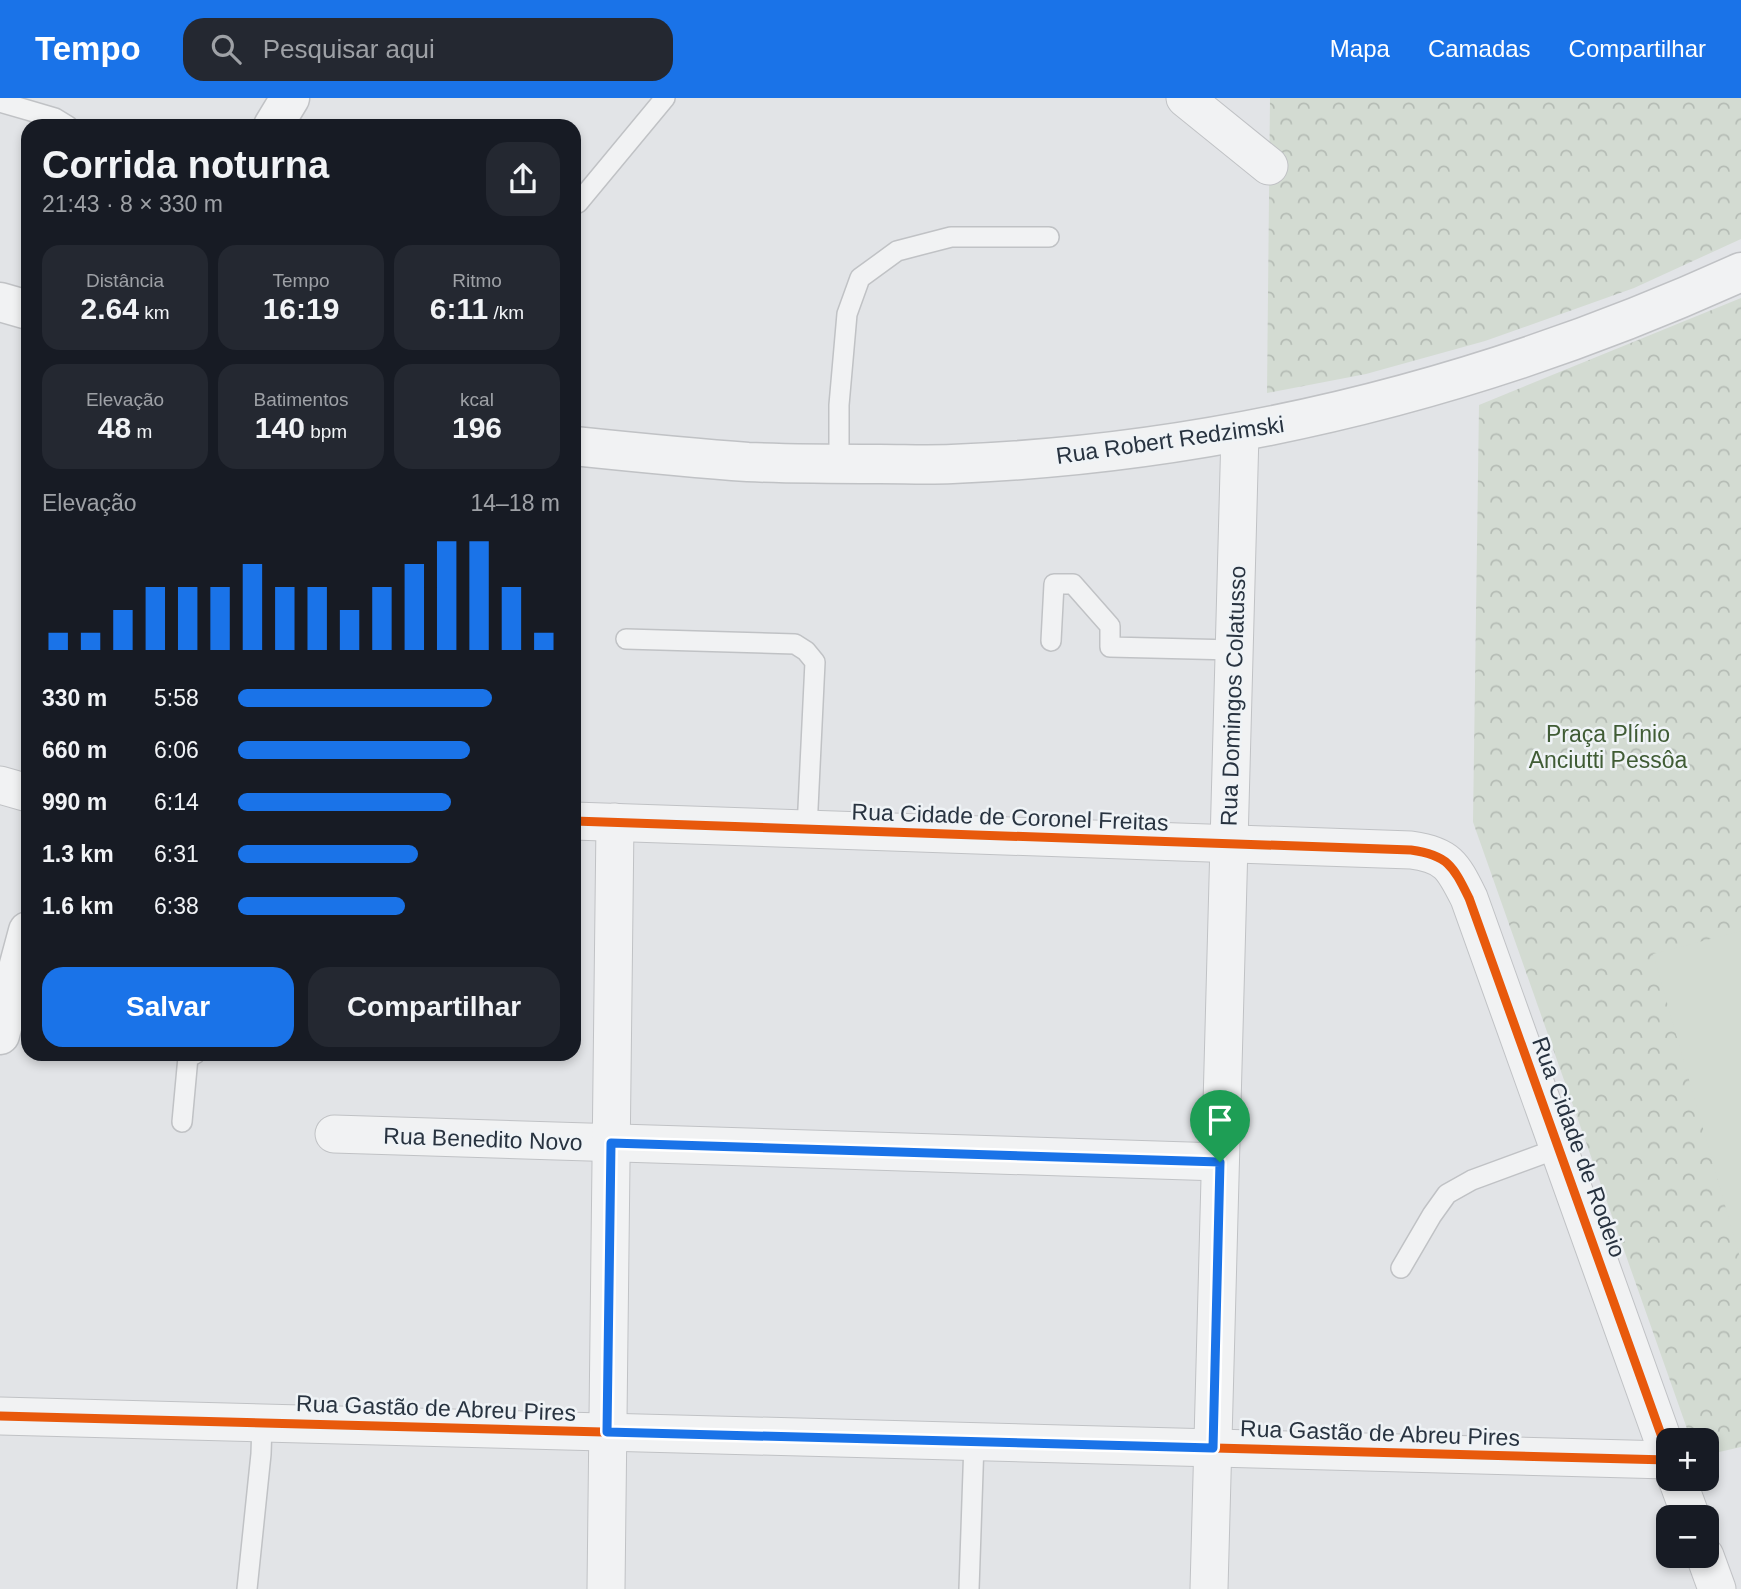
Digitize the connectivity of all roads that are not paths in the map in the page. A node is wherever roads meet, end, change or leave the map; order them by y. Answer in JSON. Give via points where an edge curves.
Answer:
{"nodes":[{"id":1,"x":290,"y":98,"type":"edge"},
{"id":2,"x":665,"y":98,"type":"edge"},
{"id":3,"x":1185,"y":98,"type":"edge"},
{"id":4,"x":0,"y":102,"type":"edge"},
{"id":5,"x":57,"y":119,"type":"edge"},
{"id":6,"x":277,"y":119,"type":"edge"},
{"id":7,"x":1269,"y":166,"type":"dead end"},
{"id":8,"x":581,"y":199,"type":"edge"},
{"id":9,"x":1049,"y":237,"type":"dead end"},
{"id":10,"x":1741,"y":272,"type":"edge"},
{"id":11,"x":0,"y":302,"type":"edge"},
{"id":12,"x":21,"y":308,"type":"edge"},
{"id":13,"x":1240,"y":433,"type":"junction"},
{"id":14,"x":581,"y":447,"type":"edge"},
{"id":15,"x":839,"y":464,"type":"junction"},
{"id":16,"x":626,"y":639,"type":"dead end"},
{"id":17,"x":1051,"y":641,"type":"dead end"},
{"id":18,"x":1234,"y":650,"type":"junction"},
{"id":19,"x":0,"y":785,"type":"edge"},
{"id":20,"x":21,"y":791,"type":"edge"},
{"id":21,"x":581,"y":821,"type":"edge"},
{"id":22,"x":615,"y":822,"type":"junction"},
{"id":23,"x":807,"y":829,"type":"junction"},
{"id":24,"x":1228,"y":844,"type":"junction"},
{"id":25,"x":1443,"y":859,"type":"joint"},
{"id":26,"x":21,"y":957,"type":"edge"},
{"id":27,"x":0,"y":1035,"type":"edge"},
{"id":28,"x":188,"y":1061,"type":"edge"},
{"id":29,"x":182,"y":1122,"type":"dead end"},
{"id":30,"x":334,"y":1134,"type":"dead end"},
{"id":31,"x":611,"y":1143,"type":"junction"},
{"id":32,"x":1559,"y":1148,"type":"junction"},
{"id":33,"x":1220,"y":1162,"type":"junction"},
{"id":34,"x":1401,"y":1268,"type":"dead end"},
{"id":35,"x":0,"y":1416,"type":"edge"},
{"id":36,"x":262,"y":1423,"type":"junction"},
{"id":37,"x":1659,"y":1428,"type":"edge"},
{"id":38,"x":607,"y":1432,"type":"junction"},
{"id":39,"x":974,"y":1442,"type":"junction"},
{"id":40,"x":1213,"y":1448,"type":"junction"},
{"id":41,"x":1656,"y":1460,"type":"edge"},
{"id":42,"x":1709,"y":1568,"type":"edge"},
{"id":43,"x":247,"y":1589,"type":"edge"},
{"id":44,"x":606,"y":1589,"type":"edge"},
{"id":45,"x":969,"y":1589,"type":"edge"},
{"id":46,"x":1209,"y":1589,"type":"edge"},
{"id":47,"x":1717,"y":1589,"type":"edge"}],
"edges":[{"from":1,"to":6,"type":"street"},
{"from":2,"to":8,"type":"lane"},
{"from":3,"to":7,"type":"street"},
{"from":4,"to":5,"type":"lane"},
{"from":9,"to":15,"type":"lane","via":[[951,237],[897,251],[860,278],[847,314]]},
{"from":10,"to":13,"type":"street","name":"Rua Robert Redzimski","via":[[1534,355],[1446,383]]},
{"from":11,"to":12,"type":"street"},
{"from":13,"to":15,"type":"street","name":"Rua Robert Redzimski","via":[[1045,458]]},
{"from":13,"to":18,"type":"street","name":"Rua Domingos Colatusso"},
{"from":14,"to":15,"type":"street","name":"Rua Robert Redzimski","via":[[749,462]]},
{"from":16,"to":23,"type":"lane","via":[[795,644],[806,651],[815,662]]},
{"from":17,"to":18,"type":"lane","via":[[1054,584],[1073,584],[1110,626],[1110,647]]},
{"from":18,"to":24,"type":"street","name":"Rua Domingos Colatusso"},
{"from":19,"to":20,"type":"street"},
{"from":21,"to":22,"type":"street","name":"Rua Cidade de Coronel Freitas"},
{"from":22,"to":23,"type":"street","name":"Rua Cidade de Coronel Freitas"},
{"from":22,"to":31,"type":"street"},
{"from":23,"to":24,"type":"street","name":"Rua Cidade de Coronel Freitas"},
{"from":24,"to":25,"type":"street","name":"Rua Cidade de Coronel Freitas","via":[[1411,850]]},
{"from":24,"to":33,"type":"street","name":"Rua Domingos Colatusso"},
{"from":25,"to":32,"type":"street","name":"Rua Cidade de Rodeio","via":[[1457,873],[1469,898]]},
{"from":26,"to":27,"type":"street"},
{"from":28,"to":29,"type":"lane"},
{"from":30,"to":31,"type":"street","name":"Rua Benedito Novo"},
{"from":31,"to":33,"type":"street","name":"Rua Benedito Novo"},
{"from":31,"to":38,"type":"street"},
{"from":32,"to":34,"type":"lane","via":[[1447,1194]]},
{"from":32,"to":37,"type":"street","name":"Rua Cidade de Rodeio"},
{"from":33,"to":40,"type":"street","name":"Rua Domingos Colatusso"},
{"from":35,"to":36,"type":"street","name":"Rua Gastão de Abreu Pires"},
{"from":36,"to":38,"type":"street","name":"Rua Gastão de Abreu Pires"},
{"from":36,"to":43,"type":"lane"},
{"from":38,"to":39,"type":"street","name":"Rua Gastão de Abreu Pires"},
{"from":38,"to":44,"type":"street"},
{"from":39,"to":40,"type":"street","name":"Rua Gastão de Abreu Pires"},
{"from":39,"to":45,"type":"lane"},
{"from":40,"to":41,"type":"street","name":"Rua Gastão de Abreu Pires"},
{"from":40,"to":46,"type":"street","name":"Rua Domingos Colatusso"},
{"from":42,"to":47,"type":"street"}]}
